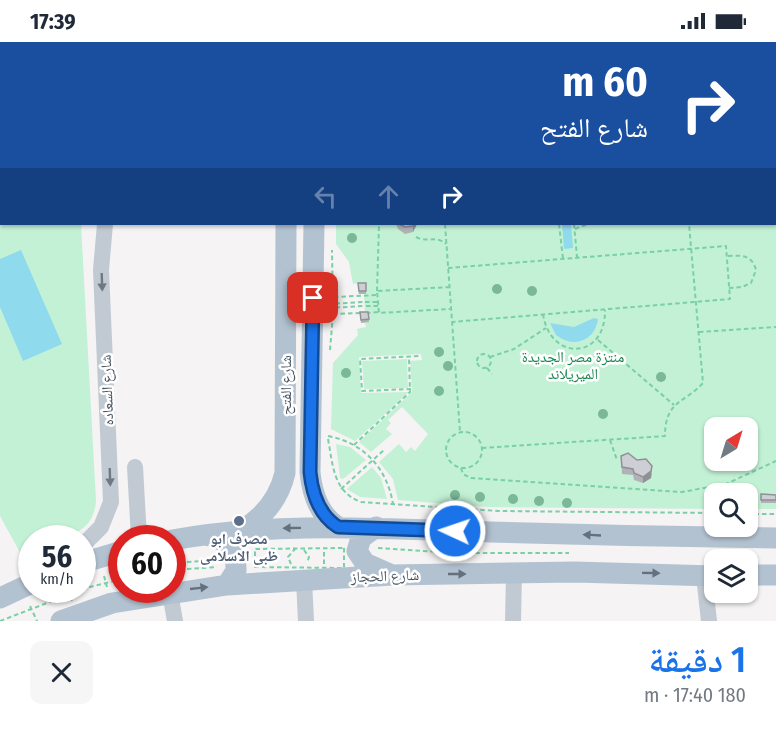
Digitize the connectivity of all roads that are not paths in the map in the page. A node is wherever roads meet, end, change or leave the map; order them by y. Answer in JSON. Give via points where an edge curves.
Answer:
{"nodes":[{"id":1,"x":105,"y":225,"type":"edge"},
{"id":2,"x":286,"y":225,"type":"edge"},
{"id":3,"x":314,"y":225,"type":"edge"},
{"id":4,"x":135,"y":467,"type":"dead end"},
{"id":5,"x":310,"y":472,"type":"junction"},
{"id":6,"x":285,"y":473,"type":"junction"},
{"id":7,"x":138,"y":525,"type":"edge"},
{"id":8,"x":376,"y":527,"type":"junction"},
{"id":9,"x":242,"y":530,"type":"junction"},
{"id":10,"x":329,"y":534,"type":"junction"},
{"id":11,"x":202,"y":535,"type":"junction"},
{"id":12,"x":186,"y":537,"type":"edge"},
{"id":13,"x":96,"y":538,"type":"edge"},
{"id":14,"x":776,"y":538,"type":"edge"},
{"id":15,"x":301,"y":572,"type":"junction"},
{"id":16,"x":514,"y":574,"type":"junction"},
{"id":17,"x":392,"y":575,"type":"junction"},
{"id":18,"x":758,"y":575,"type":"edge"},
{"id":19,"x":776,"y":575,"type":"edge"},
{"id":20,"x":704,"y":576,"type":"edge"},
{"id":21,"x":186,"y":584,"type":"edge"},
{"id":22,"x":226,"y":585,"type":"junction"},
{"id":23,"x":18,"y":590,"type":"edge"},
{"id":24,"x":0,"y":598,"type":"edge"},
{"id":25,"x":112,"y":603,"type":"edge"},
{"id":26,"x":176,"y":603,"type":"edge"},
{"id":27,"x":710,"y":603,"type":"edge"},
{"id":28,"x":61,"y":621,"type":"edge"},
{"id":29,"x":175,"y":621,"type":"edge"},
{"id":30,"x":306,"y":621,"type":"edge"},
{"id":31,"x":513,"y":621,"type":"edge"},
{"id":32,"x":710,"y":621,"type":"edge"}],
"edges":[{"from":1,"to":13,"type":"street","name":"شارع السعاده","one_way":true,"via":[[102,270],[111,502]]},
{"from":2,"to":6,"type":"main road","name":"شارع الفتح"},
{"from":3,"to":5,"type":"main road","name":"شارع الفتح"},
{"from":4,"to":7,"type":"street"},
{"from":5,"to":6,"type":"main road","via":[[300,476]]},
{"from":5,"to":10,"type":"main road","name":"شارع الفتح"},
{"from":6,"to":9,"type":"main road","name":"شارع الفتح","via":[[272,504]]},
{"from":8,"to":10,"type":"main road"},
{"from":14,"to":8,"type":"main road","one_way":true},
{"from":8,"to":17,"type":"main road","via":[[359,542],[359,555],[364,562]]},
{"from":10,"to":9,"type":"main road","one_way":true,"via":[[273,538]]},
{"from":9,"to":11,"type":"main road"},
{"from":11,"to":12,"type":"main road"},
{"from":11,"to":22,"type":"main road","via":[[219,538],[234,554],[236,571]]},
{"from":15,"to":17,"type":"main road","name":"شارع الحجاز"},
{"from":15,"to":22,"type":"main road","name":"شارع الحجاز"},
{"from":15,"to":30,"type":"street"},
{"from":17,"to":16,"type":"main road","name":"شارع الحجاز","one_way":true},
{"from":16,"to":20,"type":"main road","name":"شارع الحجاز","one_way":true},
{"from":16,"to":31,"type":"street"},
{"from":18,"to":19,"type":"main road"},
{"from":21,"to":22,"type":"main road","name":"شارع الحجاز","one_way":true},
{"from":23,"to":24,"type":"main road"},
{"from":25,"to":28,"type":"main road","name":"شارع الحجاز"},
{"from":26,"to":29,"type":"street"},
{"from":27,"to":32,"type":"street"}]}
